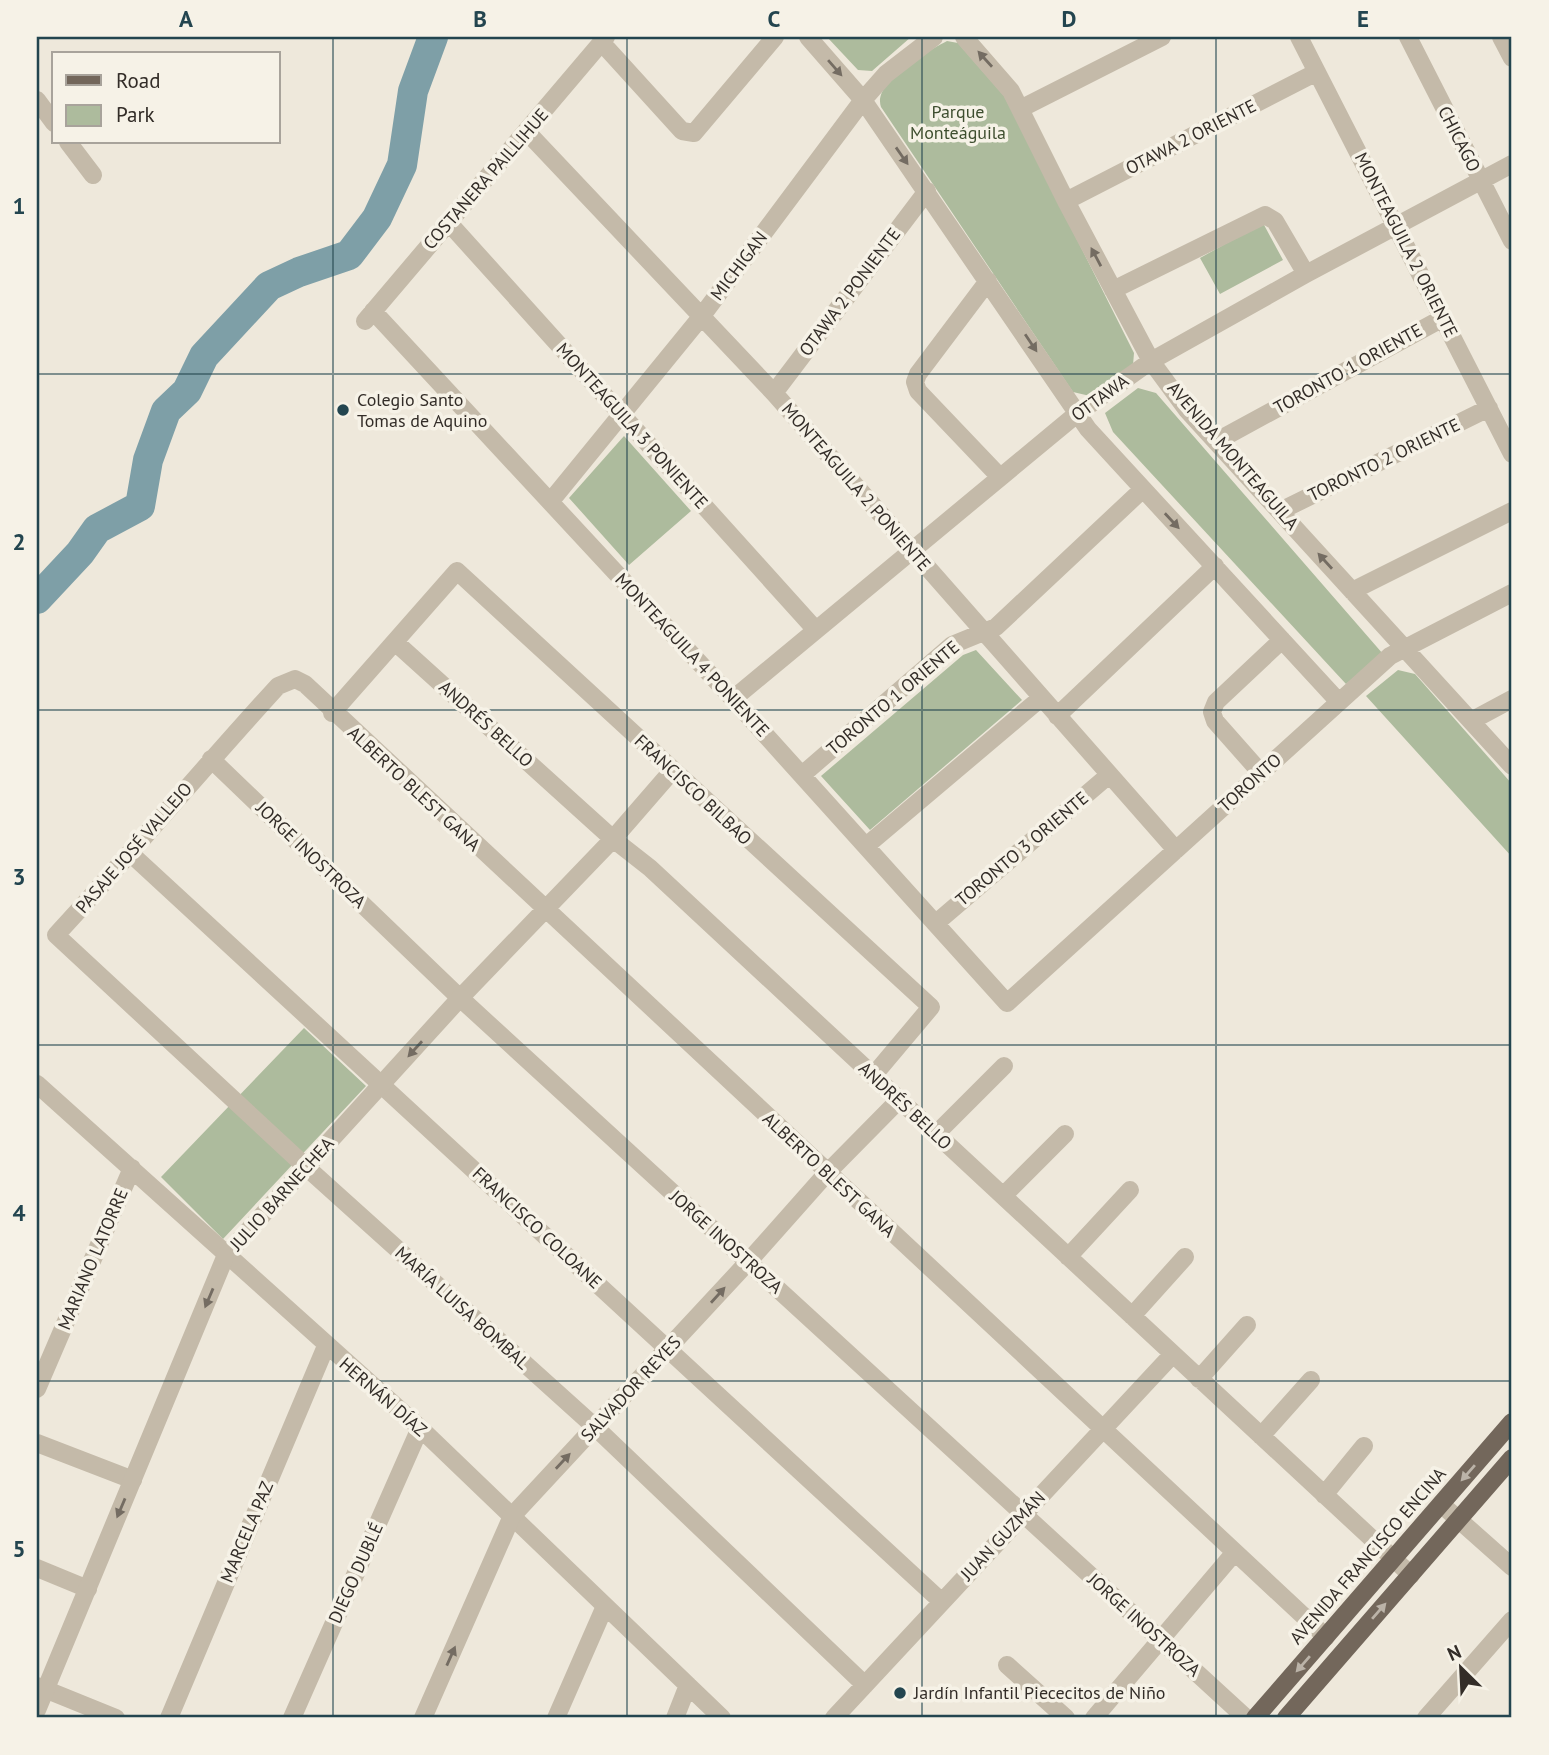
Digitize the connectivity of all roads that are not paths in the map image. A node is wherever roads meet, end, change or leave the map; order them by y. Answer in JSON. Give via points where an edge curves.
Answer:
{"nodes":[{"id":1,"x":775,"y":37,"type":"edge"},
{"id":2,"x":808,"y":37,"type":"edge"},
{"id":3,"x":934,"y":37,"type":"edge"},
{"id":4,"x":964,"y":37,"type":"edge"},
{"id":5,"x":1161,"y":37,"type":"edge"},
{"id":6,"x":1298,"y":37,"type":"edge"},
{"id":7,"x":1408,"y":37,"type":"edge"},
{"id":8,"x":1501,"y":37,"type":"edge"},
{"id":9,"x":604,"y":40,"type":"edge"},
{"id":10,"x":1512,"y":58,"type":"edge"},
{"id":11,"x":1317,"y":72,"type":"junction"},
{"id":12,"x":37,"y":100,"type":"edge"},
{"id":13,"x":863,"y":100,"type":"junction"},
{"id":14,"x":1020,"y":109,"type":"junction"},
{"id":15,"x":52,"y":120,"type":"edge"},
{"id":16,"x":527,"y":132,"type":"junction"},
{"id":17,"x":70,"y":144,"type":"edge"},
{"id":18,"x":1512,"y":164,"type":"edge"},
{"id":19,"x":93,"y":175,"type":"dead end"},
{"id":20,"x":1480,"y":181,"type":"junction"},
{"id":21,"x":927,"y":191,"type":"junction"},
{"id":22,"x":1066,"y":201,"type":"junction"},
{"id":23,"x":449,"y":223,"type":"junction"},
{"id":24,"x":1396,"y":226,"type":"junction"},
{"id":25,"x":1512,"y":241,"type":"edge"},
{"id":26,"x":1306,"y":274,"type":"junction"},
{"id":27,"x":988,"y":281,"type":"junction"},
{"id":28,"x":1113,"y":290,"type":"junction"},
{"id":29,"x":369,"y":316,"type":"joint"},
{"id":30,"x":701,"y":317,"type":"junction"},
{"id":31,"x":1443,"y":318,"type":"junction"},
{"id":32,"x":1151,"y":361,"type":"junction"},
{"id":33,"x":774,"y":393,"type":"junction"},
{"id":34,"x":1489,"y":408,"type":"junction"},
{"id":35,"x":1077,"y":412,"type":"junction"},
{"id":36,"x":622,"y":414,"type":"junction"},
{"id":37,"x":1217,"y":441,"type":"junction"},
{"id":38,"x":1512,"y":454,"type":"edge"},
{"id":39,"x":999,"y":476,"type":"junction"},
{"id":40,"x":1143,"y":489,"type":"junction"},
{"id":41,"x":550,"y":502,"type":"junction"},
{"id":42,"x":1280,"y":511,"type":"junction"},
{"id":43,"x":1512,"y":511,"type":"edge"},
{"id":44,"x":909,"y":550,"type":"junction"},
{"id":45,"x":1214,"y":566,"type":"junction"},
{"id":46,"x":1352,"y":591,"type":"junction"},
{"id":47,"x":1512,"y":593,"type":"edge"},
{"id":48,"x":815,"y":629,"type":"junction"},
{"id":49,"x":983,"y":633,"type":"junction"},
{"id":50,"x":1282,"y":640,"type":"junction"},
{"id":51,"x":395,"y":642,"type":"junction"},
{"id":52,"x":1403,"y":648,"type":"junction"},
{"id":53,"x":1041,"y":698,"type":"junction"},
{"id":54,"x":733,"y":699,"type":"junction"},
{"id":55,"x":1512,"y":699,"type":"edge"},
{"id":56,"x":1339,"y":702,"type":"junction"},
{"id":57,"x":332,"y":713,"type":"junction"},
{"id":58,"x":1057,"y":716,"type":"junction"},
{"id":59,"x":1471,"y":721,"type":"junction"},
{"id":60,"x":211,"y":759,"type":"junction"},
{"id":61,"x":1512,"y":766,"type":"edge"},
{"id":62,"x":672,"y":771,"type":"junction"},
{"id":63,"x":1261,"y":774,"type":"junction"},
{"id":64,"x":802,"y":775,"type":"junction"},
{"id":65,"x":1109,"y":775,"type":"junction"},
{"id":66,"x":613,"y":839,"type":"junction"},
{"id":67,"x":866,"y":846,"type":"junction"},
{"id":68,"x":1176,"y":850,"type":"junction"},
{"id":69,"x":131,"y":854,"type":"junction"},
{"id":70,"x":543,"y":909,"type":"junction"},
{"id":71,"x":936,"y":923,"type":"junction"},
{"id":72,"x":56,"y":935,"type":"joint"},
{"id":73,"x":460,"y":998,"type":"junction"},
{"id":74,"x":1007,"y":1003,"type":"joint"},
{"id":75,"x":1004,"y":1066,"type":"dead end"},
{"id":76,"x":873,"y":1076,"type":"junction"},
{"id":77,"x":37,"y":1084,"type":"edge"},
{"id":78,"x":382,"y":1086,"type":"junction"},
{"id":79,"x":899,"y":1100,"type":"junction"},
{"id":80,"x":936,"y":1134,"type":"junction"},
{"id":81,"x":1065,"y":1134,"type":"dead end"},
{"id":82,"x":305,"y":1166,"type":"junction"},
{"id":83,"x":132,"y":1168,"type":"junction"},
{"id":84,"x":827,"y":1173,"type":"junction"},
{"id":85,"x":1130,"y":1190,"type":"dead end"},
{"id":86,"x":1003,"y":1196,"type":"junction"},
{"id":87,"x":226,"y":1255,"type":"junction"},
{"id":88,"x":1068,"y":1257,"type":"junction"},
{"id":89,"x":1185,"y":1257,"type":"dead end"},
{"id":90,"x":748,"y":1262,"type":"junction"},
{"id":91,"x":1132,"y":1316,"type":"junction"},
{"id":92,"x":1247,"y":1325,"type":"dead end"},
{"id":93,"x":326,"y":1346,"type":"junction"},
{"id":94,"x":669,"y":1350,"type":"junction"},
{"id":95,"x":1173,"y":1354,"type":"junction"},
{"id":96,"x":1199,"y":1378,"type":"junction"},
{"id":97,"x":1311,"y":1380,"type":"dead end"},
{"id":98,"x":37,"y":1390,"type":"edge"},
{"id":99,"x":1512,"y":1422,"type":"edge"},
{"id":100,"x":595,"y":1427,"type":"junction"},
{"id":101,"x":420,"y":1428,"type":"junction"},
{"id":102,"x":1103,"y":1430,"type":"junction"},
{"id":103,"x":1261,"y":1436,"type":"junction"},
{"id":104,"x":37,"y":1443,"type":"edge"},
{"id":105,"x":1364,"y":1446,"type":"dead end"},
{"id":106,"x":1512,"y":1458,"type":"edge"},
{"id":107,"x":133,"y":1480,"type":"junction"},
{"id":108,"x":1324,"y":1495,"type":"junction"},
{"id":109,"x":1441,"y":1504,"type":"junction"},
{"id":110,"x":1024,"y":1514,"type":"junction"},
{"id":111,"x":512,"y":1516,"type":"junction"},
{"id":112,"x":1458,"y":1521,"type":"junction"},
{"id":113,"x":1235,"y":1552,"type":"junction"},
{"id":114,"x":1394,"y":1559,"type":"junction"},
{"id":115,"x":1512,"y":1567,"type":"edge"},
{"id":116,"x":37,"y":1568,"type":"edge"},
{"id":117,"x":1411,"y":1575,"type":"junction"},
{"id":118,"x":88,"y":1589,"type":"junction"},
{"id":119,"x":942,"y":1602,"type":"junction"},
{"id":120,"x":605,"y":1606,"type":"junction"},
{"id":121,"x":1512,"y":1619,"type":"edge"},
{"id":122,"x":1326,"y":1637,"type":"junction"},
{"id":123,"x":1161,"y":1640,"type":"junction"},
{"id":124,"x":1007,"y":1665,"type":"dead end"},
{"id":125,"x":688,"y":1685,"type":"junction"},
{"id":126,"x":865,"y":1685,"type":"junction"},
{"id":127,"x":41,"y":1688,"type":"edge"},
{"id":128,"x":37,"y":1710,"type":"edge"},
{"id":129,"x":116,"y":1718,"type":"edge"},
{"id":130,"x":169,"y":1718,"type":"edge"},
{"id":131,"x":292,"y":1718,"type":"edge"},
{"id":132,"x":423,"y":1718,"type":"edge"},
{"id":133,"x":556,"y":1718,"type":"edge"},
{"id":134,"x":675,"y":1718,"type":"edge"},
{"id":135,"x":722,"y":1718,"type":"edge"},
{"id":136,"x":834,"y":1718,"type":"edge"},
{"id":137,"x":1066,"y":1718,"type":"edge"},
{"id":138,"x":1094,"y":1718,"type":"edge"},
{"id":139,"x":1246,"y":1718,"type":"edge"},
{"id":140,"x":1255,"y":1718,"type":"edge"},
{"id":141,"x":1286,"y":1718,"type":"edge"},
{"id":142,"x":1426,"y":1718,"type":"edge"}],
"edges":[{"from":1,"to":9,"type":"street","via":[[694,132],[682,131]]},
{"from":2,"to":13,"type":"street","one_way":true},
{"from":3,"to":13,"type":"street","name":"MICHIGAN","via":[[886,74]]},
{"from":14,"to":4,"type":"street","name":"AVENIDA MONTEAGUILA","one_way":true,"via":[[1006,85]]},
{"from":5,"to":14,"type":"street"},
{"from":6,"to":11,"type":"street","name":"MONTEAGUILA 2 ORIENTE"},
{"from":7,"to":20,"type":"street","name":"CHICAGO"},
{"from":8,"to":10,"type":"street"},
{"from":9,"to":16,"type":"street","name":"COSTANERA PAILLIHUE"},
{"from":11,"to":22,"type":"street","name":"OTAWA 2 ORIENTE"},
{"from":11,"to":24,"type":"street","name":"MONTEAGUILA 2 ORIENTE"},
{"from":12,"to":15,"type":"street"},
{"from":13,"to":21,"type":"street","one_way":true},
{"from":13,"to":30,"type":"street","name":"MICHIGAN"},
{"from":14,"to":22,"type":"street","name":"AVENIDA MONTEAGUILA"},
{"from":16,"to":23,"type":"street","name":"COSTANERA PAILLIHUE"},
{"from":16,"to":30,"type":"street","name":"MONTEAGUILA 2 PONIENTE"},
{"from":17,"to":19,"type":"street"},
{"from":18,"to":20,"type":"street","name":"OTTAWA"},
{"from":20,"to":24,"type":"street","name":"OTTAWA"},
{"from":20,"to":25,"type":"street","name":"CHICAGO"},
{"from":21,"to":27,"type":"street"},
{"from":21,"to":33,"type":"street","name":"OTAWA 2 PONIENTE"},
{"from":28,"to":22,"type":"street","name":"AVENIDA MONTEAGUILA","one_way":true},
{"from":23,"to":29,"type":"street","name":"COSTANERA PAILLIHUE"},
{"from":23,"to":36,"type":"street","name":"MONTEAGUILA 3 PONIENTE"},
{"from":24,"to":26,"type":"street","name":"OTTAWA"},
{"from":24,"to":31,"type":"street","name":"MONTEAGUILA 2 ORIENTE"},
{"from":26,"to":28,"type":"street","via":[[1276,221],[1265,215]]},
{"from":26,"to":32,"type":"street","name":"OTTAWA"},
{"from":27,"to":35,"type":"street","one_way":true},
{"from":27,"to":39,"type":"street","via":[[915,382],[918,391]]},
{"from":28,"to":32,"type":"street","name":"AVENIDA MONTEAGUILA"},
{"from":29,"to":41,"type":"street","name":"MONTEAGUILA 4 PONIENTE"},
{"from":30,"to":33,"type":"street","name":"MONTEAGUILA 2 PONIENTE"},
{"from":30,"to":36,"type":"street","name":"MICHIGAN"},
{"from":31,"to":34,"type":"street","name":"MONTEAGUILA 2 ORIENTE"},
{"from":31,"to":37,"type":"street","name":"TORONTO 1 ORIENTE"},
{"from":32,"to":35,"type":"street","name":"OTTAWA"},
{"from":32,"to":37,"type":"street","name":"AVENIDA MONTEAGUILA"},
{"from":33,"to":44,"type":"street","name":"MONTEAGUILA 2 PONIENTE"},
{"from":34,"to":38,"type":"street","name":"MONTEAGUILA 2 ORIENTE"},
{"from":34,"to":42,"type":"street","name":"TORONTO 2 ORIENTE"},
{"from":35,"to":39,"type":"street","name":"OTTAWA"},
{"from":35,"to":40,"type":"street"},
{"from":36,"to":41,"type":"street","name":"MICHIGAN"},
{"from":36,"to":48,"type":"street","name":"MONTEAGUILA 3 PONIENTE"},
{"from":37,"to":42,"type":"street","name":"AVENIDA MONTEAGUILA"},
{"from":39,"to":44,"type":"street","name":"OTTAWA"},
{"from":40,"to":45,"type":"street","one_way":true},
{"from":40,"to":49,"type":"street","name":"TORONTO 1 ORIENTE","via":[[996,627]]},
{"from":41,"to":54,"type":"street","name":"MONTEAGUILA 4 PONIENTE"},
{"from":46,"to":42,"type":"street","name":"AVENIDA MONTEAGUILA","one_way":true},
{"from":43,"to":46,"type":"street"},
{"from":44,"to":48,"type":"street","name":"OTTAWA"},
{"from":44,"to":49,"type":"street","name":"MONTEAGUILA 2 PONIENTE"},
{"from":45,"to":50,"type":"street"},
{"from":45,"to":58,"type":"street"},
{"from":46,"to":52,"type":"street","name":"AVENIDA MONTEAGUILA"},
{"from":47,"to":52,"type":"street","name":"TORONTO"},
{"from":48,"to":54,"type":"street","name":"OTTAWA"},
{"from":49,"to":53,"type":"street","name":"MONTEAGUILA 2 PONIENTE"},
{"from":49,"to":64,"type":"street","name":"TORONTO 1 ORIENTE","via":[[952,645]]},
{"from":50,"to":56,"type":"street"},
{"from":50,"to":63,"type":"street","via":[[1216,702],[1212,712]]},
{"from":51,"to":57,"type":"street"},
{"from":51,"to":62,"type":"street","name":"FRANCISCO BILBAO","via":[[457,571]]},
{"from":51,"to":66,"type":"street","name":"ANDRÉS BELLO"},
{"from":52,"to":56,"type":"street","name":"TORONTO"},
{"from":52,"to":59,"type":"street","name":"AVENIDA MONTEAGUILA"},
{"from":53,"to":58,"type":"street","name":"MONTEAGUILA 2 PONIENTE"},
{"from":53,"to":67,"type":"street"},
{"from":54,"to":64,"type":"street","name":"MONTEAGUILA 4 PONIENTE"},
{"from":55,"to":59,"type":"street"},
{"from":56,"to":63,"type":"street","name":"TORONTO"},
{"from":57,"to":60,"type":"street","name":"ALBERTO BLEST GANA","via":[[305,684],[295,678],[287,681]]},
{"from":57,"to":70,"type":"street","name":"ALBERTO BLEST GANA"},
{"from":58,"to":65,"type":"street","name":"MONTEAGUILA 2 PONIENTE"},
{"from":59,"to":61,"type":"street","name":"AVENIDA MONTEAGUILA"},
{"from":60,"to":69,"type":"street","name":"PASAJE JOSÉ VALLEJO"},
{"from":60,"to":73,"type":"street","name":"JORGE INOSTROZA"},
{"from":62,"to":66,"type":"street","name":"JULIO BARNECHEA"},
{"from":62,"to":76,"type":"street","name":"FRANCISCO BILBAO","via":[[931,1007]]},
{"from":63,"to":68,"type":"street","name":"TORONTO"},
{"from":64,"to":67,"type":"street","name":"MONTEAGUILA 4 PONIENTE"},
{"from":65,"to":68,"type":"street","name":"MONTEAGUILA 2 PONIENTE"},
{"from":65,"to":71,"type":"street","name":"TORONTO 3 ORIENTE"},
{"from":66,"to":70,"type":"street","name":"JULIO BARNECHEA"},
{"from":66,"to":76,"type":"street","name":"ANDRÉS BELLO"},
{"from":67,"to":71,"type":"street","name":"MONTEAGUILA 4 PONIENTE"},
{"from":68,"to":74,"type":"street","name":"TORONTO"},
{"from":69,"to":72,"type":"street","name":"PASAJE JOSÉ VALLEJO"},
{"from":69,"to":78,"type":"street","name":"FRANCISCO COLOANE"},
{"from":70,"to":73,"type":"street","name":"JULIO BARNECHEA"},
{"from":70,"to":84,"type":"street","name":"ALBERTO BLEST GANA"},
{"from":71,"to":74,"type":"street","name":"MONTEAGUILA 4 PONIENTE"},
{"from":72,"to":82,"type":"street","name":"MARÍA LUISA BOMBAL"},
{"from":73,"to":78,"type":"street","name":"JULIO BARNECHEA","one_way":true},
{"from":73,"to":90,"type":"street","name":"JORGE INOSTROZA"},
{"from":75,"to":80,"type":"street"},
{"from":76,"to":79,"type":"street","name":"ANDRÉS BELLO"},
{"from":77,"to":83,"type":"street","name":"HERNÁN DÍAZ"},
{"from":78,"to":82,"type":"street","name":"JULIO BARNECHEA"},
{"from":78,"to":94,"type":"street","name":"FRANCISCO COLOANE"},
{"from":79,"to":80,"type":"street","name":"ANDRÉS BELLO"},
{"from":79,"to":84,"type":"street","name":"SALVADOR REYES"},
{"from":80,"to":86,"type":"street","name":"ANDRÉS BELLO"},
{"from":81,"to":86,"type":"street"},
{"from":82,"to":87,"type":"street","name":"JULIO BARNECHEA"},
{"from":82,"to":100,"type":"street","name":"MARÍA LUISA BOMBAL"},
{"from":83,"to":87,"type":"street","name":"HERNÁN DÍAZ"},
{"from":83,"to":98,"type":"street","name":"MARIANO LATORRE"},
{"from":84,"to":90,"type":"street","name":"SALVADOR REYES"},
{"from":84,"to":102,"type":"street","name":"ALBERTO BLEST GANA"},
{"from":85,"to":88,"type":"street"},
{"from":86,"to":88,"type":"street","name":"ANDRÉS BELLO"},
{"from":87,"to":93,"type":"street","name":"HERNÁN DÍAZ"},
{"from":87,"to":107,"type":"street","name":"JULIO BARNECHEA","one_way":true},
{"from":88,"to":91,"type":"street","name":"ANDRÉS BELLO"},
{"from":89,"to":91,"type":"street"},
{"from":94,"to":90,"type":"street","name":"SALVADOR REYES","one_way":true},
{"from":90,"to":110,"type":"street","name":"JORGE INOSTROZA"},
{"from":91,"to":95,"type":"street","name":"ANDRÉS BELLO"},
{"from":92,"to":96,"type":"street"},
{"from":93,"to":101,"type":"street","name":"HERNÁN DÍAZ"},
{"from":93,"to":130,"type":"street","name":"MARCELA PAZ"},
{"from":94,"to":100,"type":"street","name":"SALVADOR REYES"},
{"from":94,"to":119,"type":"street","name":"FRANCISCO COLOANE"},
{"from":95,"to":96,"type":"street","name":"ANDRÉS BELLO"},
{"from":95,"to":102,"type":"street","name":"JUAN GUZMÁN"},
{"from":96,"to":103,"type":"street","name":"ANDRÉS BELLO"},
{"from":97,"to":103,"type":"street"},
{"from":99,"to":109,"type":"main road","name":"AVENIDA FRANCISCO ENCINA","one_way":true},
{"from":111,"to":100,"type":"street","name":"SALVADOR REYES","one_way":true},
{"from":100,"to":126,"type":"street","name":"MARÍA LUISA BOMBAL"},
{"from":101,"to":111,"type":"street","name":"HERNÁN DÍAZ"},
{"from":101,"to":131,"type":"street","name":"DIEGO DUBLÉ"},
{"from":102,"to":110,"type":"street","name":"JUAN GUZMÁN"},
{"from":102,"to":113,"type":"street","name":"ALBERTO BLEST GANA"},
{"from":103,"to":108,"type":"street","name":"ANDRÉS BELLO"},
{"from":104,"to":107,"type":"street"},
{"from":105,"to":108,"type":"street"},
{"from":106,"to":112,"type":"main road"},
{"from":107,"to":118,"type":"street","name":"JULIO BARNECHEA","one_way":true},
{"from":108,"to":114,"type":"street","name":"ANDRÉS BELLO"},
{"from":109,"to":112,"type":"street"},
{"from":109,"to":114,"type":"main road","name":"AVENIDA FRANCISCO ENCINA"},
{"from":110,"to":119,"type":"street","name":"JUAN GUZMÁN"},
{"from":110,"to":123,"type":"street","name":"JORGE INOSTROZA"},
{"from":111,"to":120,"type":"street","name":"HERNÁN DÍAZ"},
{"from":132,"to":111,"type":"street","name":"SALVADOR REYES","one_way":true},
{"from":112,"to":115,"type":"street"},
{"from":112,"to":117,"type":"main road"},
{"from":113,"to":122,"type":"street","name":"ALBERTO BLEST GANA"},
{"from":113,"to":123,"type":"street"},
{"from":114,"to":117,"type":"street","name":"ANDRÉS BELLO"},
{"from":114,"to":122,"type":"main road","name":"AVENIDA FRANCISCO ENCINA"},
{"from":116,"to":118,"type":"street"},
{"from":141,"to":117,"type":"main road","one_way":true},
{"from":118,"to":127,"type":"street","name":"JULIO BARNECHEA"},
{"from":119,"to":126,"type":"street","name":"JUAN GUZMÁN"},
{"from":120,"to":125,"type":"street","name":"HERNÁN DÍAZ"},
{"from":120,"to":133,"type":"street"},
{"from":121,"to":142,"type":"street"},
{"from":122,"to":140,"type":"main road","name":"AVENIDA FRANCISCO ENCINA","one_way":true},
{"from":123,"to":138,"type":"street"},
{"from":123,"to":139,"type":"street","name":"JORGE INOSTROZA"},
{"from":124,"to":137,"type":"street"},
{"from":125,"to":134,"type":"street"},
{"from":125,"to":135,"type":"street","name":"HERNÁN DÍAZ"},
{"from":126,"to":136,"type":"street","name":"JUAN GUZMÁN"},
{"from":127,"to":128,"type":"street","name":"JULIO BARNECHEA"},
{"from":127,"to":129,"type":"street"}]}
